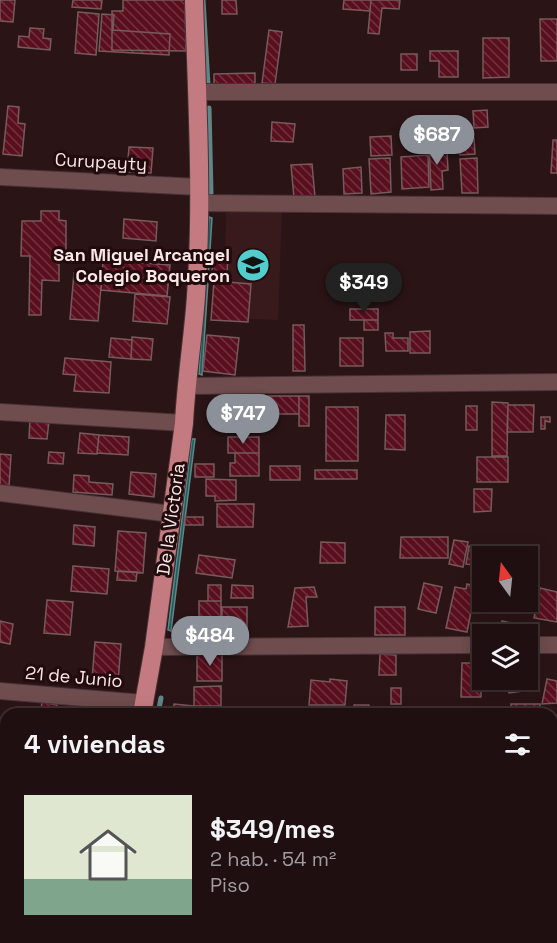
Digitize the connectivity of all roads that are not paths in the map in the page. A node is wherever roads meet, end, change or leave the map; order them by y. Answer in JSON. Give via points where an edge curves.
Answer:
{"nodes":[{"id":1,"x":194,"y":0,"type":"edge"},
{"id":2,"x":197,"y":92,"type":"junction"},
{"id":3,"x":557,"y":92,"type":"edge"},
{"id":4,"x":0,"y":177,"type":"edge"},
{"id":5,"x":199,"y":195,"type":"junction"},
{"id":6,"x":557,"y":206,"type":"edge"},
{"id":7,"x":557,"y":382,"type":"edge"},
{"id":8,"x":186,"y":386,"type":"junction"},
{"id":9,"x":0,"y":412,"type":"edge"},
{"id":10,"x":184,"y":423,"type":"junction"},
{"id":11,"x":0,"y":493,"type":"edge"},
{"id":12,"x":172,"y":514,"type":"junction"},
{"id":13,"x":472,"y":645,"type":"edge"},
{"id":14,"x":538,"y":645,"type":"edge"},
{"id":15,"x":557,"y":645,"type":"edge"},
{"id":16,"x":154,"y":647,"type":"junction"},
{"id":17,"x":0,"y":691,"type":"edge"},
{"id":18,"x":143,"y":708,"type":"edge"}],
"edges":[{"from":1,"to":2,"type":"main road","name":"De la Victoria"},
{"from":2,"to":3,"type":"street"},
{"from":2,"to":5,"type":"main road","name":"De la Victoria"},
{"from":4,"to":5,"type":"street","name":"Curupayty"},
{"from":5,"to":6,"type":"street","name":"Curupayty"},
{"from":5,"to":8,"type":"main road","name":"De la Victoria","via":[[196,296]]},
{"from":7,"to":8,"type":"street"},
{"from":8,"to":10,"type":"main road","name":"De la Victoria"},
{"from":9,"to":10,"type":"street"},
{"from":10,"to":12,"type":"main road","name":"De la Victoria"},
{"from":11,"to":12,"type":"street"},
{"from":12,"to":16,"type":"main road","name":"De la Victoria"},
{"from":13,"to":16,"type":"street"},
{"from":14,"to":15,"type":"street"},
{"from":16,"to":18,"type":"main road","name":"De la Victoria"},
{"from":17,"to":18,"type":"street","name":"21 de Junio"}]}
